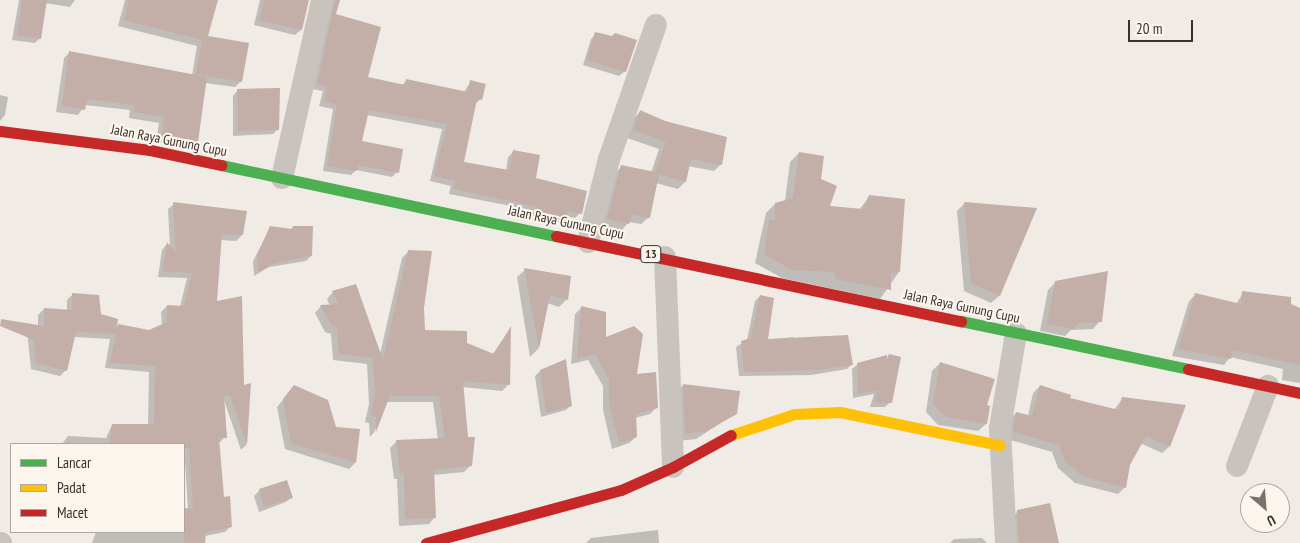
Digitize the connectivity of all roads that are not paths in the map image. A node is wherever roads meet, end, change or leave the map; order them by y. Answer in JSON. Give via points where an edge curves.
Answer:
{"nodes":[{"id":1,"x":322,"y":0,"type":"edge"},
{"id":2,"x":656,"y":25,"type":"dead end"},
{"id":3,"x":0,"y":130,"type":"edge"},
{"id":4,"x":282,"y":178,"type":"junction"},
{"id":5,"x":588,"y":242,"type":"junction"},
{"id":6,"x":665,"y":257,"type":"junction"},
{"id":7,"x":1016,"y":333,"type":"junction"},
{"id":8,"x":1268,"y":386,"type":"junction"},
{"id":9,"x":1300,"y":393,"type":"edge"},
{"id":10,"x":1000,"y":445,"type":"junction"},
{"id":11,"x":1237,"y":466,"type":"dead end"},
{"id":12,"x":673,"y":467,"type":"junction"},
{"id":13,"x":426,"y":543,"type":"edge"},
{"id":14,"x":1006,"y":543,"type":"edge"}],
"edges":[{"from":1,"to":4,"type":"street"},
{"from":2,"to":5,"type":"street","via":[[609,159]]},
{"from":3,"to":4,"type":"main road","name":"Jalan Raya Gunung Cupu","number":"13","via":[[150,150]]},
{"from":4,"to":5,"type":"main road","name":"Jalan Raya Gunung Cupu","number":"13"},
{"from":5,"to":6,"type":"main road","name":"Jalan Raya Gunung Cupu","number":"13"},
{"from":6,"to":7,"type":"main road","name":"Jalan Raya Gunung Cupu","number":"13"},
{"from":6,"to":12,"type":"street"},
{"from":7,"to":8,"type":"main road","name":"Jalan Raya Gunung Cupu","number":"13"},
{"from":7,"to":10,"type":"street"},
{"from":8,"to":9,"type":"main road","name":"Jalan Raya Gunung Cupu","number":"13"},
{"from":8,"to":11,"type":"street"},
{"from":10,"to":12,"type":"main road","via":[[870,417],[819,411],[765,420]]},
{"from":10,"to":14,"type":"street"},
{"from":12,"to":13,"type":"main road","via":[[584,502],[545,509]]}]}
